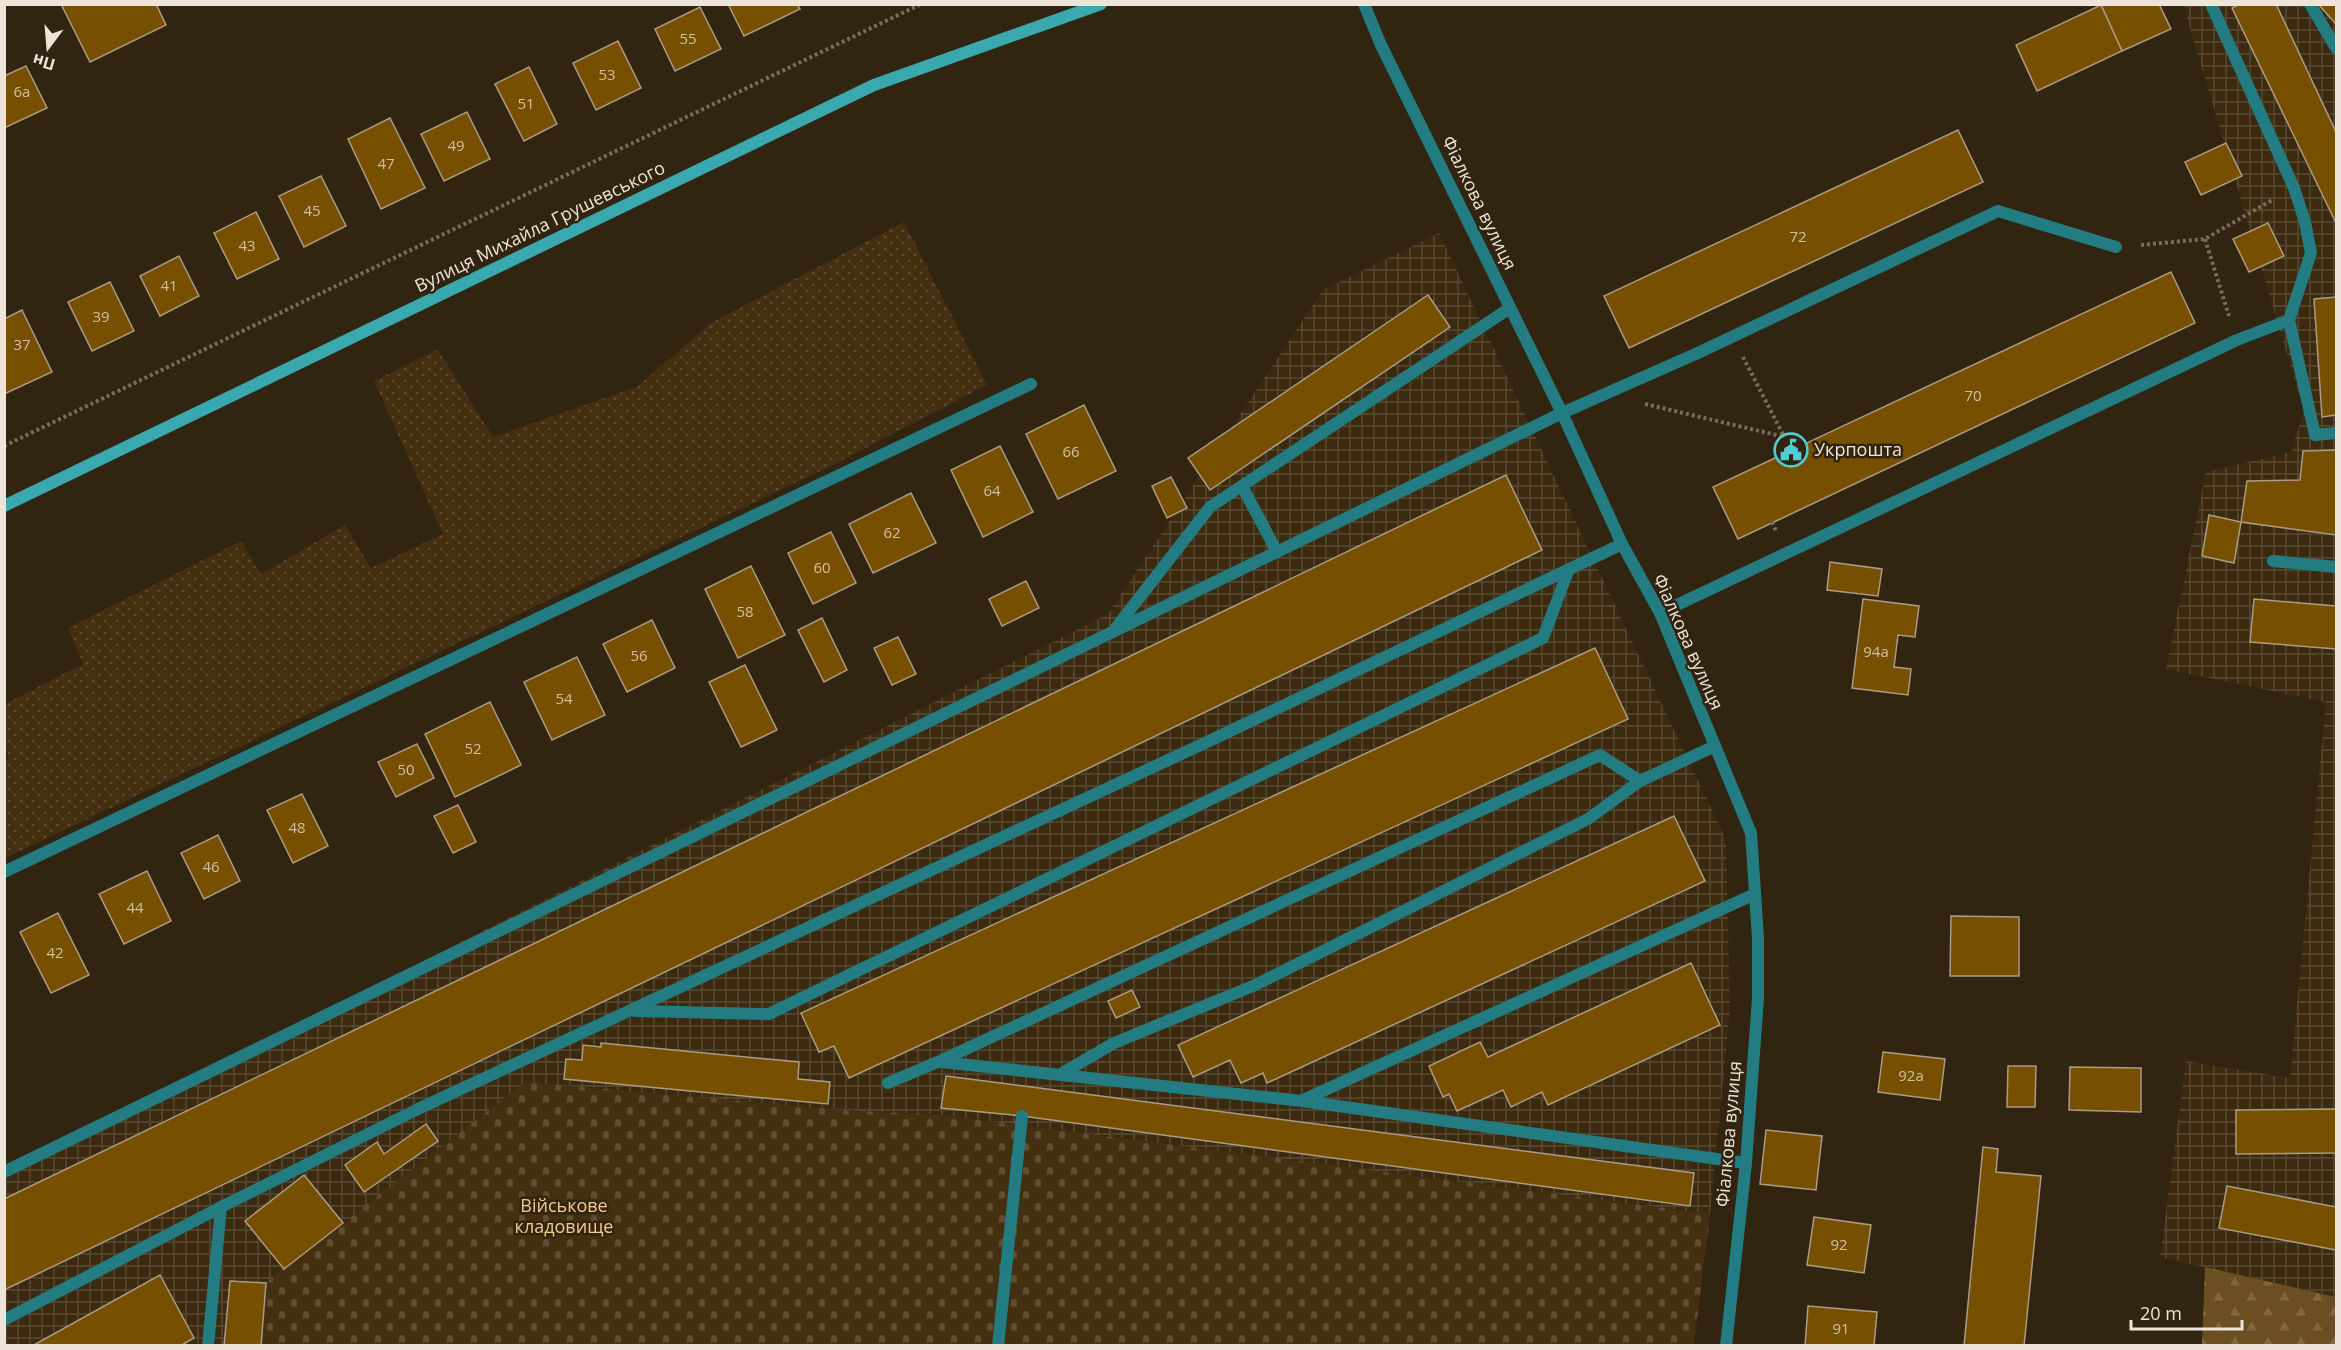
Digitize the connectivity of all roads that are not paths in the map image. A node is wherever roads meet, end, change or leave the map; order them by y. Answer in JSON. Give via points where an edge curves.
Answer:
{"nodes":[{"id":1,"x":1101,"y":4,"type":"edge"},
{"id":2,"x":1364,"y":4,"type":"edge"},
{"id":3,"x":2211,"y":4,"type":"edge"},
{"id":4,"x":2310,"y":4,"type":"edge"},
{"id":5,"x":2337,"y":48,"type":"edge"},
{"id":6,"x":2116,"y":247,"type":"road end"},
{"id":7,"x":1510,"y":308,"type":"junction"},
{"id":8,"x":2289,"y":320,"type":"junction"},
{"id":9,"x":1031,"y":384,"type":"dead end"},
{"id":10,"x":1562,"y":413,"type":"junction"},
{"id":11,"x":2337,"y":433,"type":"edge"},
{"id":12,"x":1242,"y":486,"type":"junction"},
{"id":13,"x":4,"y":506,"type":"edge"},
{"id":14,"x":1622,"y":544,"type":"junction"},
{"id":15,"x":1277,"y":552,"type":"junction"},
{"id":16,"x":2273,"y":561,"type":"dead end"},
{"id":17,"x":2337,"y":567,"type":"edge"},
{"id":18,"x":1569,"y":569,"type":"junction"},
{"id":19,"x":1660,"y":613,"type":"junction"},
{"id":20,"x":1112,"y":632,"type":"junction"},
{"id":21,"x":1715,"y":746,"type":"junction"},
{"id":22,"x":1640,"y":781,"type":"junction"},
{"id":23,"x":4,"y":872,"type":"edge"},
{"id":24,"x":1755,"y":894,"type":"junction"},
{"id":25,"x":630,"y":1011,"type":"junction"},
{"id":26,"x":940,"y":1061,"type":"junction"},
{"id":27,"x":1061,"y":1074,"type":"junction"},
{"id":28,"x":888,"y":1083,"type":"dead end"},
{"id":29,"x":1302,"y":1101,"type":"junction"},
{"id":30,"x":1022,"y":1116,"type":"dead end"},
{"id":31,"x":1746,"y":1163,"type":"junction"},
{"id":32,"x":4,"y":1172,"type":"edge"},
{"id":33,"x":221,"y":1207,"type":"junction"},
{"id":34,"x":4,"y":1320,"type":"edge"},
{"id":35,"x":208,"y":1345,"type":"edge"},
{"id":36,"x":998,"y":1346,"type":"edge"},
{"id":37,"x":1726,"y":1346,"type":"edge"}],
"edges":[{"from":1,"to":13,"type":"street","name":"Вулиця Михайла Грушевського","via":[[874,85]]},
{"from":2,"to":7,"type":"street","name":"Фіалкова вулиця"},
{"from":3,"to":8,"type":"street","via":[[2294,188],[2305,222],[2311,253]]},
{"from":4,"to":5,"type":"street"},
{"from":6,"to":10,"type":"street","via":[[1998,211]]},
{"from":7,"to":10,"type":"street","name":"Фіалкова вулиця"},
{"from":7,"to":12,"type":"street"},
{"from":8,"to":11,"type":"street","via":[[2315,435]]},
{"from":8,"to":19,"type":"street","via":[[2237,340]]},
{"from":9,"to":23,"type":"street"},
{"from":10,"to":14,"type":"street","name":"Фіалкова вулиця"},
{"from":10,"to":15,"type":"street"},
{"from":12,"to":15,"type":"street"},
{"from":12,"to":20,"type":"street","via":[[1210,507]]},
{"from":14,"to":18,"type":"street"},
{"from":14,"to":19,"type":"street","name":"Фіалкова вулиця"},
{"from":15,"to":20,"type":"street"},
{"from":16,"to":17,"type":"street"},
{"from":18,"to":25,"type":"street"},
{"from":18,"to":25,"type":"street","via":[[1543,638],[769,1014]]},
{"from":19,"to":21,"type":"street","name":"Фіалкова вулиця"},
{"from":20,"to":32,"type":"street"},
{"from":21,"to":22,"type":"street"},
{"from":21,"to":24,"type":"street","name":"Фіалкова вулиця","via":[[1751,833]]},
{"from":22,"to":26,"type":"street","via":[[1600,755]]},
{"from":22,"to":27,"type":"street","via":[[1588,819],[1253,986],[1114,1043]]},
{"from":24,"to":29,"type":"street"},
{"from":24,"to":31,"type":"street","name":"Фіалкова вулиця","via":[[1758,998]]},
{"from":25,"to":33,"type":"street","via":[[418,1109]]},
{"from":26,"to":27,"type":"street"},
{"from":26,"to":28,"type":"street"},
{"from":27,"to":29,"type":"street"},
{"from":29,"to":31,"type":"street"},
{"from":30,"to":36,"type":"street"},
{"from":31,"to":37,"type":"street","name":"Фіалкова вулиця"},
{"from":33,"to":34,"type":"street"},
{"from":33,"to":35,"type":"street"}]}
